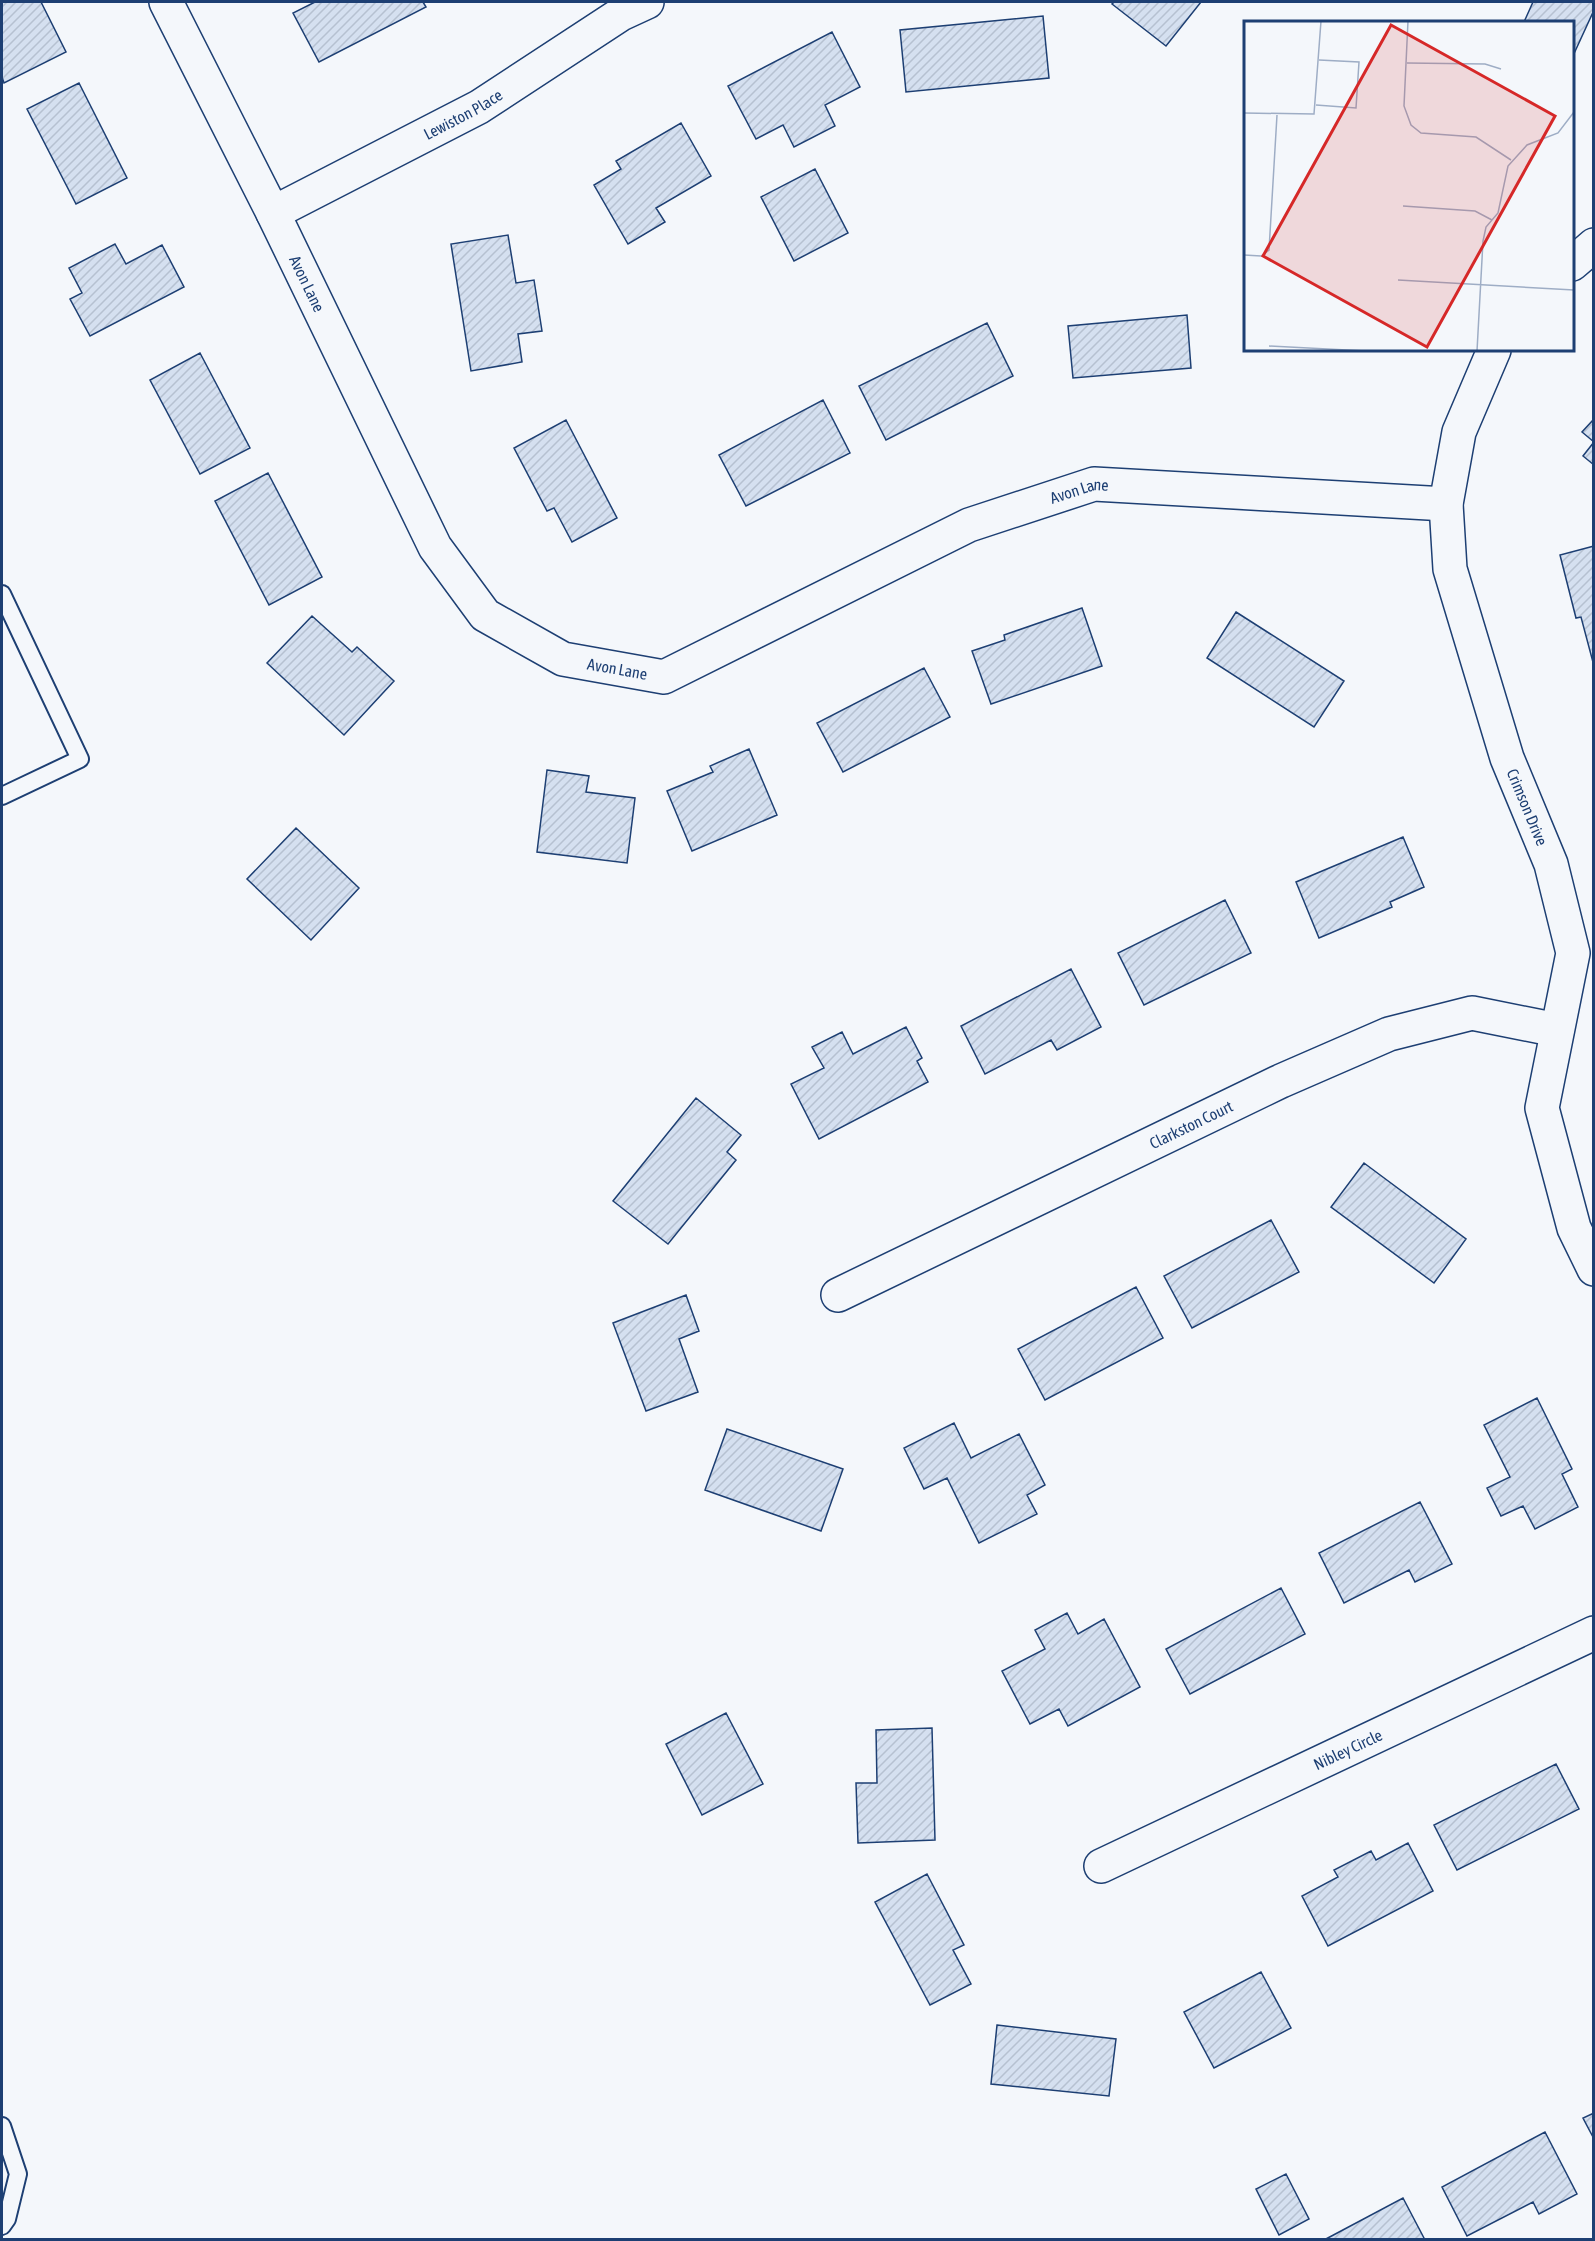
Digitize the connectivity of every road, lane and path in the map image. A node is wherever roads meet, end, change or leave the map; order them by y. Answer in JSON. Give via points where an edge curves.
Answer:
{"nodes":[{"id":1,"x":166,"y":2,"type":"edge"},
{"id":2,"x":646,"y":2,"type":"edge"},
{"id":3,"x":273,"y":213,"type":"junction"},
{"id":4,"x":1593,"y":245,"type":"edge"},
{"id":5,"x":1574,"y":262,"type":"edge"},
{"id":6,"x":1494,"y":351,"type":"edge"},
{"id":7,"x":1446,"y":504,"type":"junction"},
{"id":8,"x":2,"y":594,"type":"edge"},
{"id":9,"x":2,"y":796,"type":"edge"},
{"id":10,"x":1557,"y":1030,"type":"junction"},
{"id":11,"x":1593,"y":1269,"type":"edge"},
{"id":12,"x":838,"y":1295,"type":"dead end"},
{"id":13,"x":1593,"y":1633,"type":"edge"},
{"id":14,"x":1101,"y":1866,"type":"dead end"},
{"id":15,"x":2,"y":2126,"type":"edge"},
{"id":16,"x":2,"y":2226,"type":"edge"}],
"edges":[{"from":1,"to":3,"type":"street","name":"Avon Lane"},
{"from":2,"to":3,"type":"street","name":"Lewiston Place","via":[[621,14],[479,107]]},
{"from":3,"to":7,"type":"street","name":"Avon Lane","via":[[435,547],[485,615],[563,659],[664,677],[969,525],[1094,484]]},
{"from":4,"to":5,"type":"street"},
{"from":6,"to":7,"type":"street","name":"Crimson Drive","via":[[1459,432]]},
{"from":7,"to":10,"type":"street","name":"Crimson Drive","via":[[1450,569],[1507,758],[1551,864],[1572,953]]},
{"from":8,"to":9,"type":"lane","via":[[80,759]]},
{"from":10,"to":11,"type":"street","name":"Crimson Drive","via":[[1542,1108],[1574,1228]]},
{"from":10,"to":12,"type":"street","name":"Clarkston Court","via":[[1472,1013],[1389,1034],[1281,1081]]},
{"from":13,"to":14,"type":"street","name":"Nibley Circle"},
{"from":15,"to":16,"type":"lane","via":[[18,2174]]}]}
